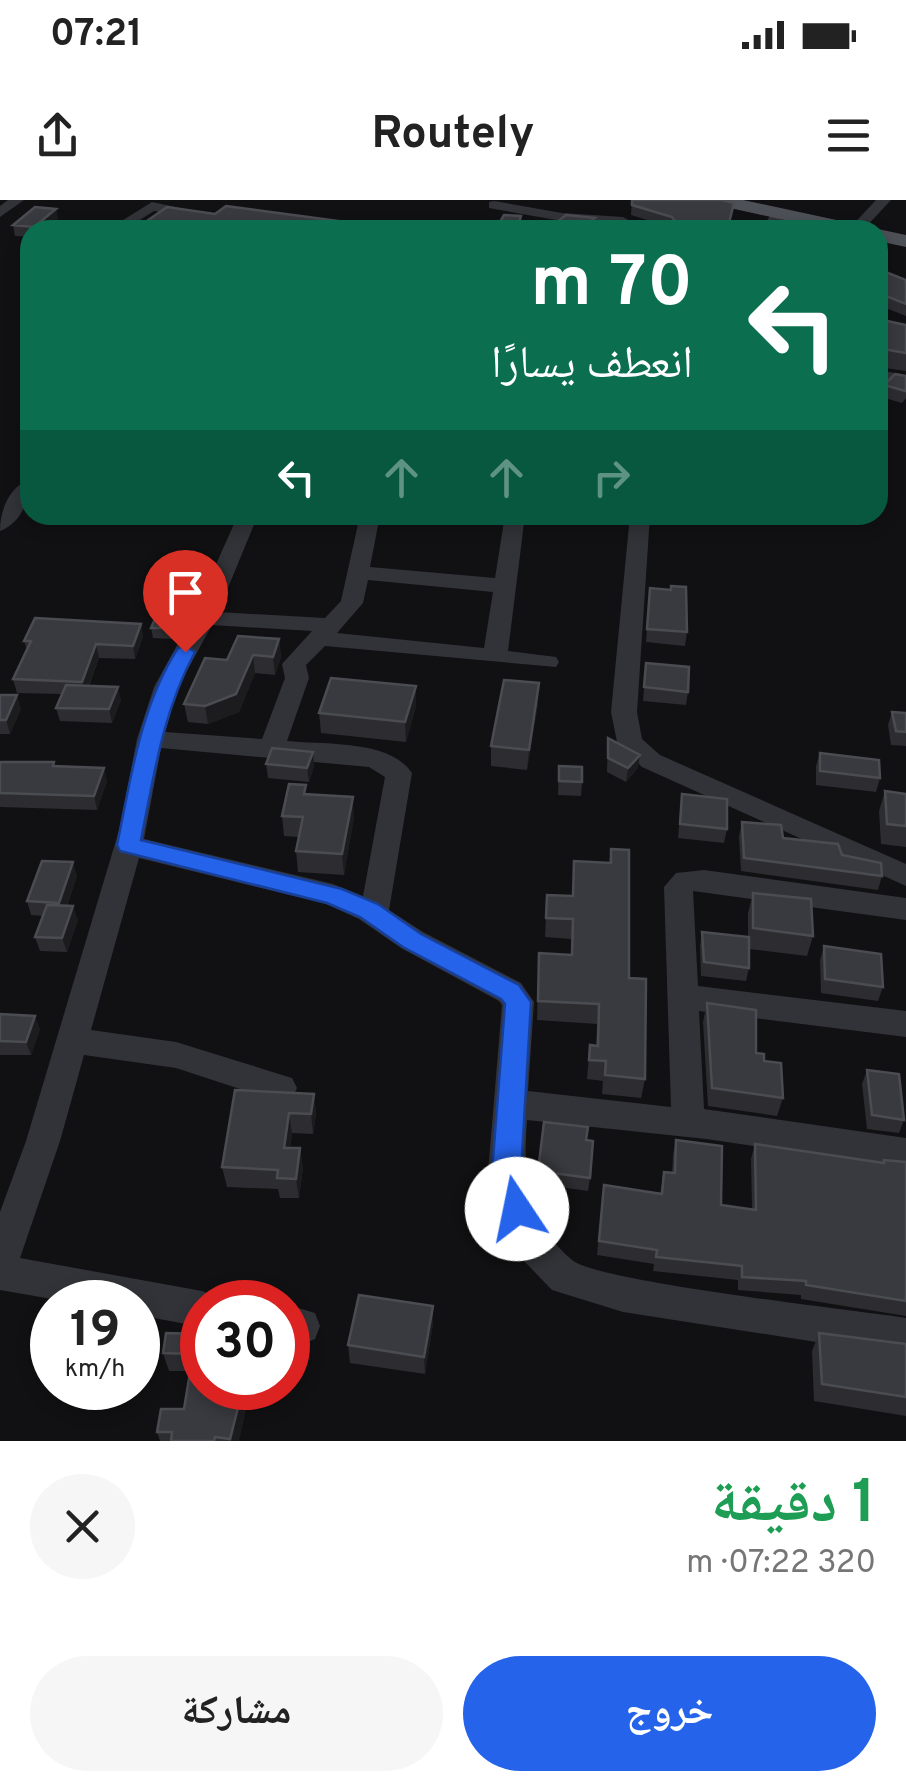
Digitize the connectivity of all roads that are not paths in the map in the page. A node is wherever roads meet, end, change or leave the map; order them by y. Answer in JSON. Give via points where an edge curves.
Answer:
{"nodes":[{"id":1,"x":17,"y":200,"type":"edge"},
{"id":2,"x":222,"y":200,"type":"edge"},
{"id":3,"x":718,"y":200,"type":"edge"},
{"id":4,"x":884,"y":200,"type":"edge"},
{"id":5,"x":493,"y":208,"type":"edge"},
{"id":6,"x":0,"y":214,"type":"edge"},
{"id":7,"x":129,"y":220,"type":"edge"},
{"id":8,"x":198,"y":220,"type":"edge"},
{"id":9,"x":206,"y":220,"type":"edge"},
{"id":10,"x":577,"y":220,"type":"edge"},
{"id":11,"x":768,"y":220,"type":"edge"},
{"id":12,"x":865,"y":220,"type":"edge"},
{"id":13,"x":20,"y":498,"type":"edge"},
{"id":14,"x":0,"y":525,"type":"edge"},
{"id":15,"x":244,"y":525,"type":"edge"},
{"id":16,"x":368,"y":525,"type":"edge"},
{"id":17,"x":514,"y":525,"type":"edge"},
{"id":18,"x":639,"y":525,"type":"edge"},
{"id":19,"x":359,"y":573,"type":"junction"},
{"id":20,"x":506,"y":586,"type":"junction"},
{"id":21,"x":204,"y":618,"type":"junction"},
{"id":22,"x":327,"y":631,"type":"junction"},
{"id":23,"x":495,"y":657,"type":"junction"},
{"id":24,"x":546,"y":662,"type":"dead end"},
{"id":25,"x":150,"y":739,"type":"junction"},
{"id":26,"x":272,"y":748,"type":"junction"},
{"id":27,"x":128,"y":845,"type":"junction"},
{"id":28,"x":906,"y":876,"type":"edge"},
{"id":29,"x":906,"y":909,"type":"edge"},
{"id":30,"x":374,"y":914,"type":"junction"},
{"id":31,"x":682,"y":996,"type":"junction"},
{"id":32,"x":906,"y":1024,"type":"edge"},
{"id":33,"x":72,"y":1040,"type":"junction"},
{"id":34,"x":280,"y":1088,"type":"edge"},
{"id":35,"x":513,"y":1104,"type":"junction"},
{"id":36,"x":707,"y":1126,"type":"junction"},
{"id":37,"x":906,"y":1154,"type":"edge"},
{"id":38,"x":11,"y":1199,"type":"edge"},
{"id":39,"x":0,"y":1264,"type":"edge"},
{"id":40,"x":0,"y":1272,"type":"edge"},
{"id":41,"x":180,"y":1305,"type":"edge"},
{"id":42,"x":906,"y":1337,"type":"edge"}],
"edges":[{"from":1,"to":6,"type":"street"},
{"from":2,"to":9,"type":"street"},
{"from":3,"to":11,"type":"main road"},
{"from":4,"to":12,"type":"street"},
{"from":5,"to":10,"type":"street"},
{"from":7,"to":8,"type":"street","via":[[152,206]]},
{"from":13,"to":14,"type":"street"},
{"from":15,"to":21,"type":"street"},
{"from":16,"to":19,"type":"street"},
{"from":17,"to":20,"type":"street"},
{"from":18,"to":28,"type":"street","via":[[624,712],[630,742],[651,761]]},
{"from":19,"to":20,"type":"street"},
{"from":19,"to":22,"type":"street","via":[[352,603]]},
{"from":20,"to":23,"type":"street"},
{"from":21,"to":22,"type":"street"},
{"from":21,"to":25,"type":"street","via":[[166,687]]},
{"from":22,"to":23,"type":"street"},
{"from":22,"to":26,"type":"street","via":[[294,664],[297,678]]},
{"from":23,"to":24,"type":"street"},
{"from":25,"to":26,"type":"street"},
{"from":25,"to":27,"type":"street"},
{"from":26,"to":30,"type":"street","via":[[375,759],[400,773]]},
{"from":27,"to":30,"type":"street","via":[[333,895]]},
{"from":27,"to":33,"type":"street"},
{"from":29,"to":31,"type":"street","via":[[686,880],[678,887]]},
{"from":30,"to":35,"type":"street","via":[[518,1002]]},
{"from":31,"to":32,"type":"street"},
{"from":31,"to":36,"type":"street","via":[[685,1112]]},
{"from":33,"to":34,"type":"street","via":[[176,1055]]},
{"from":33,"to":38,"type":"street"},
{"from":35,"to":36,"type":"street"},
{"from":35,"to":42,"type":"street","via":[[506,1172],[538,1250],[564,1278],[623,1294]]},
{"from":36,"to":37,"type":"street"},
{"from":38,"to":39,"type":"street"},
{"from":40,"to":41,"type":"street"}]}
